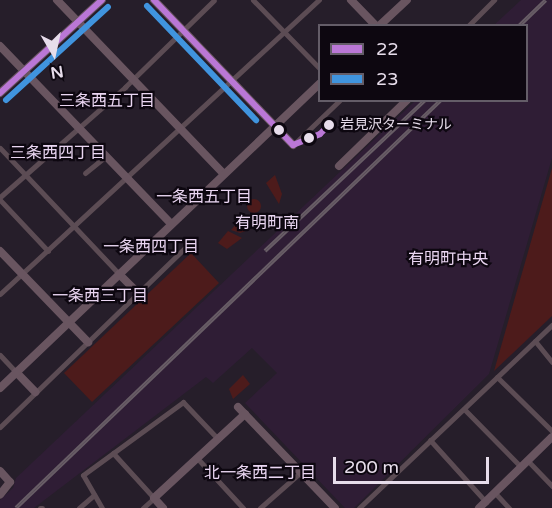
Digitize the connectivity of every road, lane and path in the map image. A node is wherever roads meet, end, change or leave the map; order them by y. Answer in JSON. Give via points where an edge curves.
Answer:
{"nodes":[{"id":1,"x":57,"y":0,"type":"edge"},
{"id":2,"x":102,"y":0,"type":"edge"},
{"id":3,"x":154,"y":0,"type":"edge"},
{"id":4,"x":214,"y":0,"type":"edge"},
{"id":5,"x":253,"y":0,"type":"edge"},
{"id":6,"x":319,"y":0,"type":"edge"},
{"id":7,"x":351,"y":0,"type":"edge"},
{"id":8,"x":407,"y":0,"type":"edge"},
{"id":9,"x":494,"y":0,"type":"edge"},
{"id":10,"x":78,"y":23,"type":"junction"},
{"id":11,"x":376,"y":24,"type":"edge"},
{"id":12,"x":380,"y":24,"type":"edge"},
{"id":13,"x":470,"y":24,"type":"edge"},
{"id":14,"x":182,"y":30,"type":"junction"},
{"id":15,"x":284,"y":33,"type":"junction"},
{"id":16,"x":0,"y":46,"type":"edge"},
{"id":17,"x":318,"y":67,"type":"edge"},
{"id":18,"x":24,"y":71,"type":"junction"},
{"id":19,"x":132,"y":79,"type":"junction"},
{"id":20,"x":233,"y":82,"type":"junction"},
{"id":21,"x":318,"y":85,"type":"edge"},
{"id":22,"x":0,"y":93,"type":"edge"},
{"id":23,"x":338,"y":102,"type":"edge"},
{"id":24,"x":405,"y":102,"type":"edge"},
{"id":25,"x":274,"y":126,"type":"junction"},
{"id":26,"x":78,"y":128,"type":"junction"},
{"id":27,"x":182,"y":130,"type":"junction"},
{"id":28,"x":293,"y":145,"type":"joint"},
{"id":29,"x":0,"y":148,"type":"edge"},
{"id":30,"x":106,"y":156,"type":"junction"},
{"id":31,"x":339,"y":166,"type":"dead end"},
{"id":32,"x":85,"y":173,"type":"dead end"},
{"id":33,"x":25,"y":174,"type":"junction"},
{"id":34,"x":224,"y":174,"type":"junction"},
{"id":35,"x":128,"y":179,"type":"junction"},
{"id":36,"x":0,"y":199,"type":"edge"},
{"id":37,"x":171,"y":224,"type":"junction"},
{"id":38,"x":76,"y":227,"type":"junction"},
{"id":39,"x":186,"y":247,"type":"dead end"},
{"id":40,"x":48,"y":250,"type":"junction"},
{"id":41,"x":0,"y":251,"type":"edge"},
{"id":42,"x":119,"y":273,"type":"junction"},
{"id":43,"x":22,"y":274,"type":"junction"},
{"id":44,"x":138,"y":293,"type":"junction"},
{"id":45,"x":0,"y":294,"type":"edge"},
{"id":46,"x":68,"y":323,"type":"junction"},
{"id":47,"x":552,"y":325,"type":"edge"},
{"id":48,"x":536,"y":341,"type":"junction"},
{"id":49,"x":88,"y":342,"type":"junction"},
{"id":50,"x":0,"y":355,"type":"edge"},
{"id":51,"x":552,"y":362,"type":"edge"},
{"id":52,"x":16,"y":372,"type":"junction"},
{"id":53,"x":497,"y":377,"type":"junction"},
{"id":54,"x":0,"y":388,"type":"edge"},
{"id":55,"x":35,"y":392,"type":"junction"},
{"id":56,"x":238,"y":407,"type":"dead end"},
{"id":57,"x":464,"y":409,"type":"junction"},
{"id":58,"x":245,"y":414,"type":"junction"},
{"id":59,"x":0,"y":427,"type":"edge"},
{"id":60,"x":551,"y":438,"type":"edge"},
{"id":61,"x":218,"y":439,"type":"junction"},
{"id":62,"x":430,"y":440,"type":"junction"},
{"id":63,"x":113,"y":453,"type":"junction"},
{"id":64,"x":197,"y":458,"type":"junction"},
{"id":65,"x":528,"y":461,"type":"junction"},
{"id":66,"x":521,"y":467,"type":"junction"},
{"id":67,"x":0,"y":471,"type":"edge"},
{"id":68,"x":301,"y":472,"type":"junction"},
{"id":69,"x":552,"y":486,"type":"edge"},
{"id":70,"x":495,"y":493,"type":"junction"},
{"id":71,"x":0,"y":495,"type":"edge"},
{"id":72,"x":94,"y":495,"type":"junction"},
{"id":73,"x":154,"y":498,"type":"junction"},
{"id":74,"x":486,"y":502,"type":"junction"},
{"id":75,"x":79,"y":508,"type":"edge"},
{"id":76,"x":102,"y":508,"type":"edge"},
{"id":77,"x":143,"y":508,"type":"edge"},
{"id":78,"x":163,"y":508,"type":"edge"},
{"id":79,"x":243,"y":508,"type":"edge"},
{"id":80,"x":260,"y":508,"type":"edge"},
{"id":81,"x":335,"y":508,"type":"edge"},
{"id":82,"x":359,"y":508,"type":"edge"},
{"id":83,"x":479,"y":508,"type":"edge"},
{"id":84,"x":509,"y":508,"type":"edge"}],
"edges":[{"from":1,"to":10,"type":"street"},
{"from":2,"to":10,"type":"main road"},
{"from":3,"to":14,"type":"street"},
{"from":4,"to":14,"type":"street"},
{"from":5,"to":15,"type":"street"},
{"from":6,"to":15,"type":"street"},
{"from":7,"to":11,"type":"street"},
{"from":8,"to":12,"type":"street"},
{"from":9,"to":13,"type":"street"},
{"from":10,"to":18,"type":"main road"},
{"from":10,"to":19,"type":"street"},
{"from":14,"to":19,"type":"street"},
{"from":14,"to":20,"type":"street"},
{"from":15,"to":17,"type":"street"},
{"from":15,"to":20,"type":"street"},
{"from":16,"to":18,"type":"street"},
{"from":18,"to":22,"type":"main road"},
{"from":18,"to":26,"type":"street"},
{"from":19,"to":26,"type":"street"},
{"from":19,"to":27,"type":"street"},
{"from":20,"to":25,"type":"street"},
{"from":20,"to":27,"type":"street"},
{"from":21,"to":25,"type":"street"},
{"from":23,"to":28,"type":"street"},
{"from":24,"to":31,"type":"street"},
{"from":25,"to":28,"type":"street"},
{"from":25,"to":34,"type":"street"},
{"from":26,"to":30,"type":"street"},
{"from":26,"to":33,"type":"street"},
{"from":27,"to":34,"type":"street"},
{"from":27,"to":35,"type":"street"},
{"from":29,"to":33,"type":"street"},
{"from":30,"to":32,"type":"street"},
{"from":30,"to":35,"type":"street"},
{"from":33,"to":36,"type":"street"},
{"from":33,"to":38,"type":"street"},
{"from":34,"to":37,"type":"street"},
{"from":35,"to":37,"type":"street"},
{"from":35,"to":38,"type":"street"},
{"from":36,"to":40,"type":"street"},
{"from":37,"to":42,"type":"street"},
{"from":38,"to":40,"type":"street"},
{"from":38,"to":42,"type":"street"},
{"from":39,"to":44,"type":"street"},
{"from":40,"to":43,"type":"street"},
{"from":41,"to":43,"type":"street"},
{"from":42,"to":44,"type":"street"},
{"from":42,"to":46,"type":"street"},
{"from":43,"to":45,"type":"street"},
{"from":43,"to":46,"type":"street"},
{"from":44,"to":49,"type":"street"},
{"from":46,"to":49,"type":"street"},
{"from":46,"to":52,"type":"street"},
{"from":47,"to":48,"type":"street"},
{"from":48,"to":51,"type":"street"},
{"from":48,"to":53,"type":"street"},
{"from":49,"to":55,"type":"street"},
{"from":50,"to":52,"type":"street"},
{"from":52,"to":54,"type":"street"},
{"from":52,"to":55,"type":"street"},
{"from":53,"to":57,"type":"street"},
{"from":53,"to":60,"type":"street"},
{"from":55,"to":59,"type":"street"},
{"from":56,"to":58,"type":"street"},
{"from":57,"to":62,"type":"street"},
{"from":57,"to":66,"type":"street"},
{"from":58,"to":61,"type":"street"},
{"from":58,"to":68,"type":"street"},
{"from":60,"to":65,"type":"street"},
{"from":61,"to":63,"type":"street","via":[[183,402]]},
{"from":61,"to":64,"type":"street"},
{"from":62,"to":74,"type":"street"},
{"from":62,"to":82,"type":"street"},
{"from":63,"to":72,"type":"street","via":[[82,475]]},
{"from":63,"to":73,"type":"street"},
{"from":64,"to":73,"type":"street"},
{"from":64,"to":79,"type":"street"},
{"from":65,"to":66,"type":"street"},
{"from":65,"to":69,"type":"street"},
{"from":66,"to":70,"type":"street"},
{"from":67,"to":71,"type":"street","via":[[10,482]]},
{"from":68,"to":80,"type":"street"},
{"from":68,"to":81,"type":"street"},
{"from":70,"to":74,"type":"street"},
{"from":70,"to":84,"type":"street"},
{"from":72,"to":75,"type":"street"},
{"from":72,"to":76,"type":"street"},
{"from":73,"to":77,"type":"street"},
{"from":73,"to":78,"type":"street"},
{"from":74,"to":83,"type":"street"}]}
